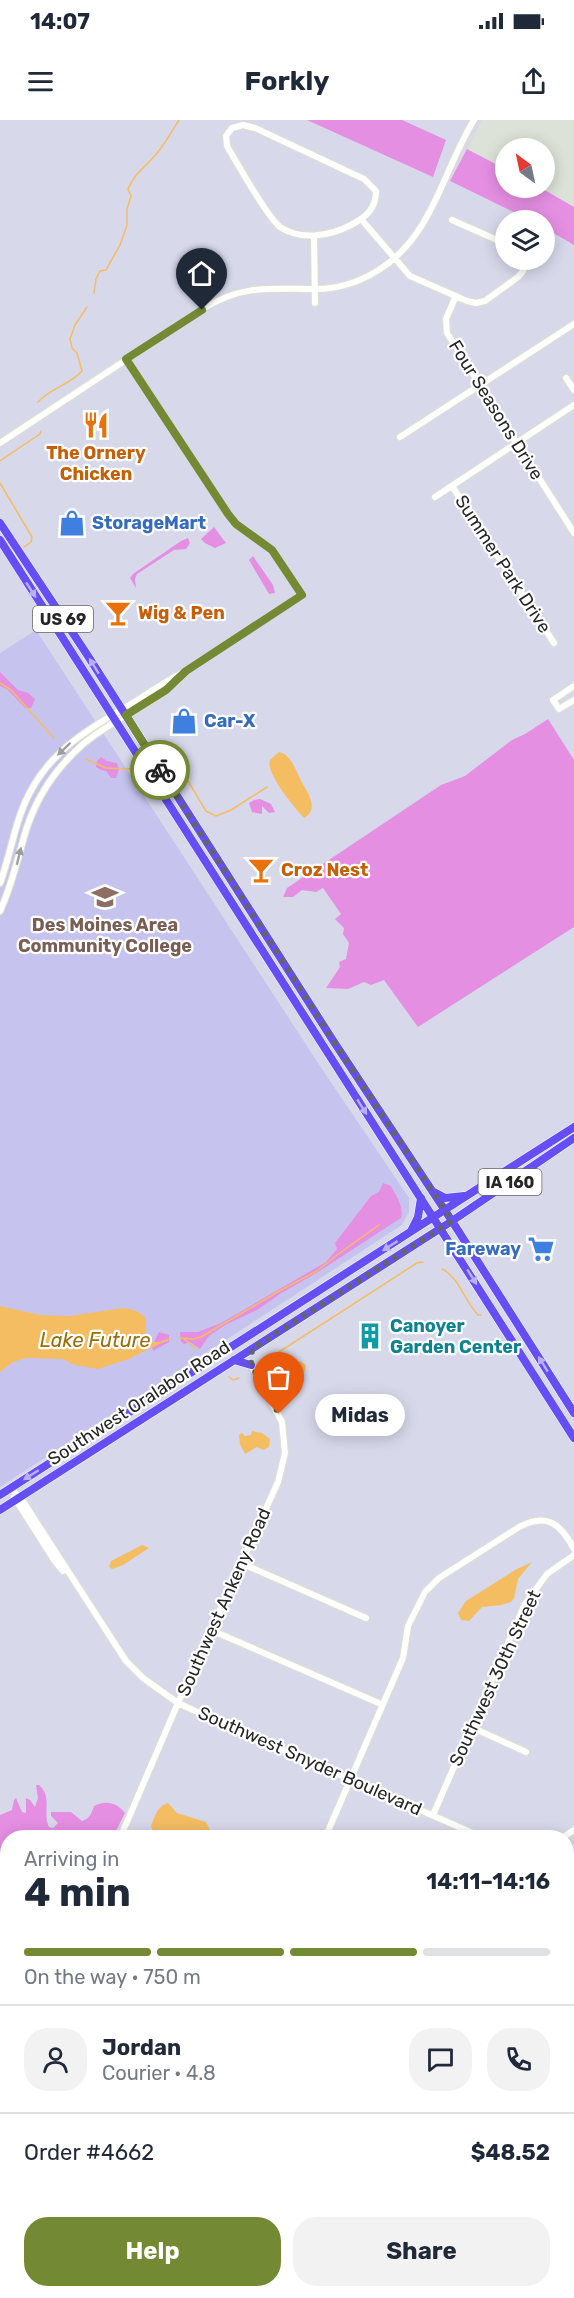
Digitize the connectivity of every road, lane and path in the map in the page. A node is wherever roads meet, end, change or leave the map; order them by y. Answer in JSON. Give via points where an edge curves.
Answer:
{"nodes":[{"id":1,"x":474,"y":120,"type":"edge"},
{"id":2,"x":361,"y":219,"type":"junction"},
{"id":3,"x":452,"y":220,"type":"dead end"},
{"id":4,"x":314,"y":236,"type":"junction"},
{"id":5,"x":495,"y":239,"type":"edge"},
{"id":6,"x":395,"y":260,"type":"junction"},
{"id":7,"x":523,"y":270,"type":"edge"},
{"id":8,"x":314,"y":289,"type":"junction"},
{"id":9,"x":455,"y":298,"type":"junction"},
{"id":10,"x":315,"y":303,"type":"dead end"},
{"id":11,"x":574,"y":324,"type":"edge"},
{"id":12,"x":126,"y":359,"type":"junction"},
{"id":13,"x":566,"y":378,"type":"dead end"},
{"id":14,"x":479,"y":384,"type":"junction"},
{"id":15,"x":574,"y":390,"type":"edge"},
{"id":16,"x":574,"y":405,"type":"edge"},
{"id":17,"x":400,"y":437,"type":"dead end"},
{"id":18,"x":516,"y":442,"type":"junction"},
{"id":19,"x":0,"y":443,"type":"edge"},
{"id":20,"x":452,"y":486,"type":"junction"},
{"id":21,"x":435,"y":497,"type":"dead end"},
{"id":22,"x":0,"y":523,"type":"edge"},
{"id":23,"x":574,"y":533,"type":"edge"},
{"id":24,"x":0,"y":540,"type":"edge"},
{"id":25,"x":554,"y":643,"type":"dead end"},
{"id":26,"x":574,"y":686,"type":"edge"},
{"id":27,"x":574,"y":700,"type":"edge"},
{"id":28,"x":124,"y":712,"type":"junction"},
{"id":29,"x":114,"y":718,"type":"junction"},
{"id":30,"x":0,"y":883,"type":"edge"},
{"id":31,"x":0,"y":911,"type":"edge"},
{"id":32,"x":258,"y":922,"type":"junction"},
{"id":33,"x":248,"y":928,"type":"junction"},
{"id":34,"x":574,"y":1127,"type":"edge"},
{"id":35,"x":574,"y":1138,"type":"edge"},
{"id":36,"x":432,"y":1190,"type":"junction"},
{"id":37,"x":471,"y":1194,"type":"junction"},
{"id":38,"x":421,"y":1198,"type":"junction"},
{"id":39,"x":439,"y":1214,"type":"junction"},
{"id":40,"x":446,"y":1224,"type":"junction"},
{"id":41,"x":411,"y":1232,"type":"junction"},
{"id":42,"x":252,"y":1349,"type":"junction"},
{"id":43,"x":234,"y":1360,"type":"junction"},
{"id":44,"x":251,"y":1365,"type":"junction"},
{"id":45,"x":574,"y":1413,"type":"edge"},
{"id":46,"x":574,"y":1438,"type":"edge"},
{"id":47,"x":11,"y":1488,"type":"junction"},
{"id":48,"x":0,"y":1495,"type":"edge"},
{"id":49,"x":18,"y":1498,"type":"junction"},
{"id":50,"x":0,"y":1510,"type":"edge"},
{"id":51,"x":574,"y":1549,"type":"edge"},
{"id":52,"x":574,"y":1555,"type":"edge"},
{"id":53,"x":241,"y":1563,"type":"junction"},
{"id":54,"x":366,"y":1618,"type":"dead end"},
{"id":55,"x":211,"y":1630,"type":"junction"},
{"id":56,"x":178,"y":1703,"type":"junction"},
{"id":57,"x":381,"y":1704,"type":"junction"},
{"id":58,"x":471,"y":1727,"type":"junction"},
{"id":59,"x":526,"y":1752,"type":"dead end"},
{"id":60,"x":350,"y":1779,"type":"junction"},
{"id":61,"x":433,"y":1815,"type":"junction"},
{"id":62,"x":123,"y":1830,"type":"edge"},
{"id":63,"x":328,"y":1830,"type":"edge"},
{"id":64,"x":466,"y":1830,"type":"edge"}],
"edges":[{"from":1,"to":6,"type":"street","via":[[426,221]]},
{"from":2,"to":4,"type":"street"},
{"from":2,"to":4,"type":"street","via":[[376,201],[376,191],[364,179],[255,128],[232,128],[226,136],[227,146],[279,226]]},
{"from":2,"to":6,"type":"street"},
{"from":3,"to":5,"type":"street"},
{"from":4,"to":8,"type":"street"},
{"from":6,"to":8,"type":"street","via":[[362,279],[334,288]]},
{"from":6,"to":9,"type":"street","via":[[410,276]]},
{"from":7,"to":9,"type":"street","via":[[485,301]]},
{"from":8,"to":10,"type":"street"},
{"from":8,"to":12,"type":"street","via":[[264,287],[228,295]]},
{"from":9,"to":14,"type":"street","name":"Four Seasons Drive","via":[[446,319],[447,333]]},
{"from":11,"to":14,"type":"street"},
{"from":12,"to":19,"type":"street"},
{"from":12,"to":28,"type":"street","via":[[228,514],[272,550],[302,595],[186,671],[166,690]]},
{"from":13,"to":15,"type":"street"},
{"from":14,"to":17,"type":"street"},
{"from":14,"to":18,"type":"street","name":"Four Seasons Drive"},
{"from":16,"to":18,"type":"street"},
{"from":18,"to":20,"type":"street"},
{"from":18,"to":23,"type":"street","name":"Four Seasons Drive"},
{"from":20,"to":21,"type":"street"},
{"from":20,"to":25,"type":"street","name":"Summer Park Drive"},
{"from":28,"to":22,"type":"main road","number":"US 69","one_way":true},
{"from":24,"to":29,"type":"main road","number":"US 69","one_way":true},
{"from":26,"to":27,"type":"street","via":[[553,699],[559,710]]},
{"from":28,"to":29,"type":"street"},
{"from":28,"to":32,"type":"main road","number":"US 69"},
{"from":29,"to":30,"type":"street","one_way":true,"via":[[71,742],[33,786],[19,817]]},
{"from":31,"to":29,"type":"street","one_way":true,"via":[[43,791],[77,750]]},
{"from":29,"to":33,"type":"main road","number":"US 69"},
{"from":32,"to":33,"type":"main road"},
{"from":32,"to":36,"type":"main road","number":"US 69"},
{"from":33,"to":38,"type":"main road","number":"US 69","one_way":true},
{"from":34,"to":37,"type":"main road","number":"IA 160"},
{"from":35,"to":40,"type":"main road","number":"IA 160"},
{"from":36,"to":37,"type":"main road","via":[[445,1198]]},
{"from":36,"to":39,"type":"main road","number":"US 69"},
{"from":37,"to":39,"type":"main road","number":"IA 160"},
{"from":38,"to":39,"type":"main road","number":"US 69"},
{"from":38,"to":41,"type":"main road"},
{"from":39,"to":40,"type":"main road","number":"US 69"},
{"from":39,"to":40,"type":"main road","number":"US 69"},
{"from":39,"to":41,"type":"main road","name":"Southwest Oralabor Road","number":"IA 160"},
{"from":40,"to":42,"type":"main road","name":"Southwest Oralabor Road","number":"IA 160"},
{"from":45,"to":40,"type":"main road","number":"US 69","one_way":true},
{"from":40,"to":46,"type":"main road","number":"US 69","one_way":true},
{"from":41,"to":47,"type":"main road","name":"Southwest Oralabor Road","number":"IA 160","one_way":true},
{"from":42,"to":43,"type":"main road","name":"Southwest Oralabor Road","number":"IA 160"},
{"from":42,"to":44,"type":"main road"},
{"from":43,"to":44,"type":"main road"},
{"from":43,"to":49,"type":"main road","name":"Southwest Oralabor Road","number":"IA 160"},
{"from":44,"to":53,"type":"street","name":"Southwest Ankeny Road","via":[[279,1414],[285,1453],[279,1482]]},
{"from":47,"to":48,"type":"main road","name":"Southwest Oralabor Road","number":"IA 160"},
{"from":47,"to":49,"type":"street","name":"Southwest Snyder Boulevard"},
{"from":49,"to":50,"type":"main road","name":"Southwest Oralabor Road","number":"IA 160"},
{"from":49,"to":56,"type":"street","name":"Southwest Snyder Boulevard","via":[[54,1560],[78,1588],[126,1661]]},
{"from":51,"to":57,"type":"street","via":[[557,1525],[537,1520],[433,1582],[408,1626],[403,1658]]},
{"from":52,"to":58,"type":"street","name":"Southwest 30th Street","via":[[548,1574],[529,1598]]},
{"from":53,"to":54,"type":"street"},
{"from":53,"to":55,"type":"street","name":"Southwest Ankeny Road"},
{"from":55,"to":56,"type":"street","name":"Southwest Ankeny Road"},
{"from":55,"to":57,"type":"street"},
{"from":56,"to":60,"type":"street","name":"Southwest Snyder Boulevard"},
{"from":56,"to":62,"type":"street","name":"Southwest Ankeny Road"},
{"from":57,"to":60,"type":"street"},
{"from":58,"to":59,"type":"street"},
{"from":58,"to":61,"type":"street","name":"Southwest 30th Street"},
{"from":60,"to":61,"type":"street","name":"Southwest Snyder Boulevard"},
{"from":60,"to":63,"type":"street"},
{"from":61,"to":64,"type":"street","name":"Southwest Snyder Boulevard"}]}
